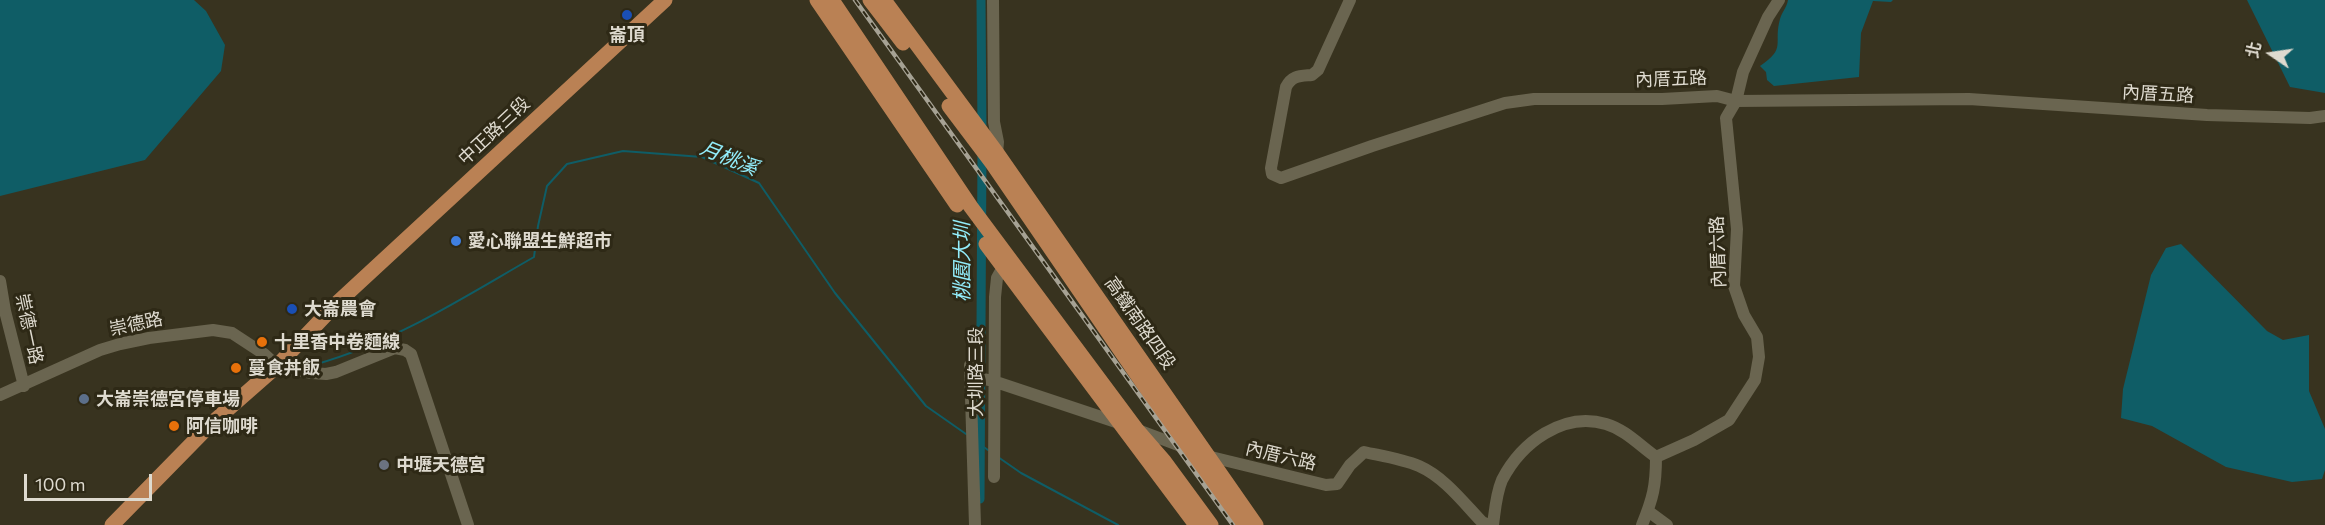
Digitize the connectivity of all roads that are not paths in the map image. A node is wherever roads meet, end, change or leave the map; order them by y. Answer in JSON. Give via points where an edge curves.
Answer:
{"nodes":[{"id":1,"x":665,"y":0,"type":"edge"},
{"id":2,"x":817,"y":0,"type":"edge"},
{"id":3,"x":832,"y":0,"type":"edge"},
{"id":4,"x":870,"y":0,"type":"edge"},
{"id":5,"x":884,"y":0,"type":"edge"},
{"id":6,"x":993,"y":0,"type":"edge"},
{"id":7,"x":1350,"y":0,"type":"edge"},
{"id":8,"x":1779,"y":0,"type":"edge"},
{"id":9,"x":1736,"y":101,"type":"junction"},
{"id":10,"x":2325,"y":116,"type":"edge"},
{"id":11,"x":993,"y":154,"type":"junction"},
{"id":12,"x":1002,"y":268,"type":"junction"},
{"id":13,"x":0,"y":281,"type":"edge"},
{"id":14,"x":1075,"y":347,"type":"junction"},
{"id":15,"x":1117,"y":347,"type":"junction"},
{"id":16,"x":277,"y":366,"type":"junction"},
{"id":17,"x":971,"y":372,"type":"joint"},
{"id":18,"x":992,"y":380,"type":"junction"},
{"id":19,"x":1156,"y":380,"type":"junction"},
{"id":20,"x":1089,"y":384,"type":"junction"},
{"id":21,"x":24,"y":386,"type":"junction"},
{"id":22,"x":0,"y":395,"type":"edge"},
{"id":23,"x":1118,"y":422,"type":"junction"},
{"id":24,"x":1137,"y":430,"type":"junction"},
{"id":25,"x":1190,"y":451,"type":"junction"},
{"id":26,"x":1207,"y":456,"type":"junction"},
{"id":27,"x":1656,"y":457,"type":"junction"},
{"id":28,"x":994,"y":477,"type":"dead end"},
{"id":29,"x":1648,"y":511,"type":"junction"},
{"id":30,"x":111,"y":525,"type":"edge"},
{"id":31,"x":468,"y":525,"type":"edge"},
{"id":32,"x":975,"y":525,"type":"edge"},
{"id":33,"x":1196,"y":525,"type":"edge"},
{"id":34,"x":1211,"y":525,"type":"edge"},
{"id":35,"x":1240,"y":525,"type":"edge"},
{"id":36,"x":1256,"y":525,"type":"edge"},
{"id":37,"x":1489,"y":525,"type":"edge"},
{"id":38,"x":1493,"y":525,"type":"edge"},
{"id":39,"x":1642,"y":525,"type":"edge"},
{"id":40,"x":1667,"y":525,"type":"edge"}],
"edges":[{"from":1,"to":16,"type":"main road","name":"中正路三段","via":[[350,291]]},
{"from":2,"to":12,"type":"main road"},
{"from":3,"to":14,"type":"main road","via":[[971,207]]},
{"from":4,"to":11,"type":"main road","via":[[973,138]]},
{"from":5,"to":11,"type":"main road","via":[[974,121]]},
{"from":6,"to":11,"type":"street","via":[[994,122],[998,142]]},
{"from":7,"to":9,"type":"street","name":"內厝五路","via":[[1318,70],[1312,75],[1297,76],[1286,87],[1271,168],[1272,174],[1281,178],[1505,103],[1534,99],[1717,96]]},
{"from":8,"to":9,"type":"street","name":"內厝六路","via":[[1743,72]]},
{"from":9,"to":10,"type":"street","name":"內厝五路","via":[[1969,99],[2208,115]]},
{"from":9,"to":27,"type":"street","name":"內厝六路","via":[[1726,118],[1737,229],[1734,286],[1757,337],[1755,380],[1729,420]]},
{"from":11,"to":15,"type":"main road","name":"高鐵南路四段"},
{"from":11,"to":19,"type":"main road","name":"高鐵南路四段"},
{"from":12,"to":18,"type":"street","name":"大圳路三段","via":[[994,297]]},
{"from":12,"to":20,"type":"main road"},
{"from":13,"to":21,"type":"street","name":"崇德一路"},
{"from":14,"to":20,"type":"main road"},
{"from":14,"to":24,"type":"main road"},
{"from":15,"to":19,"type":"main road"},
{"from":15,"to":25,"type":"main road","name":"高鐵南路四段"},
{"from":16,"to":21,"type":"street","name":"崇德路","via":[[232,333],[213,330],[120,344]]},
{"from":16,"to":30,"type":"main road","name":"中正路三段","via":[[211,424]]},
{"from":16,"to":31,"type":"street","via":[[326,374],[395,348],[411,354]]},
{"from":17,"to":18,"type":"street","name":"內厝六路"},
{"from":17,"to":32,"type":"street","name":"大圳路三段"},
{"from":18,"to":23,"type":"street","name":"內厝六路"},
{"from":18,"to":28,"type":"street","name":"大圳路三段"},
{"from":19,"to":26,"type":"main road","name":"高鐵南路四段"},
{"from":20,"to":23,"type":"main road"},
{"from":21,"to":22,"type":"street","name":"崇德路"},
{"from":23,"to":24,"type":"street","name":"內厝六路"},
{"from":23,"to":33,"type":"main road"},
{"from":24,"to":25,"type":"street","name":"內厝六路"},
{"from":24,"to":34,"type":"main road"},
{"from":25,"to":26,"type":"street","name":"內厝六路"},
{"from":25,"to":35,"type":"main road","name":"高鐵南路四段"},
{"from":26,"to":36,"type":"main road","name":"高鐵南路四段"},
{"from":26,"to":37,"type":"street","name":"內厝六路","via":[[1326,485],[1337,483],[1350,465],[1365,452],[1371,453],[1420,467],[1444,483]]},
{"from":27,"to":29,"type":"street"},
{"from":27,"to":38,"type":"street","via":[[1630,435],[1607,424],[1586,421],[1551,429],[1527,444],[1502,481]]},
{"from":29,"to":39,"type":"street"},
{"from":29,"to":40,"type":"street"}]}
